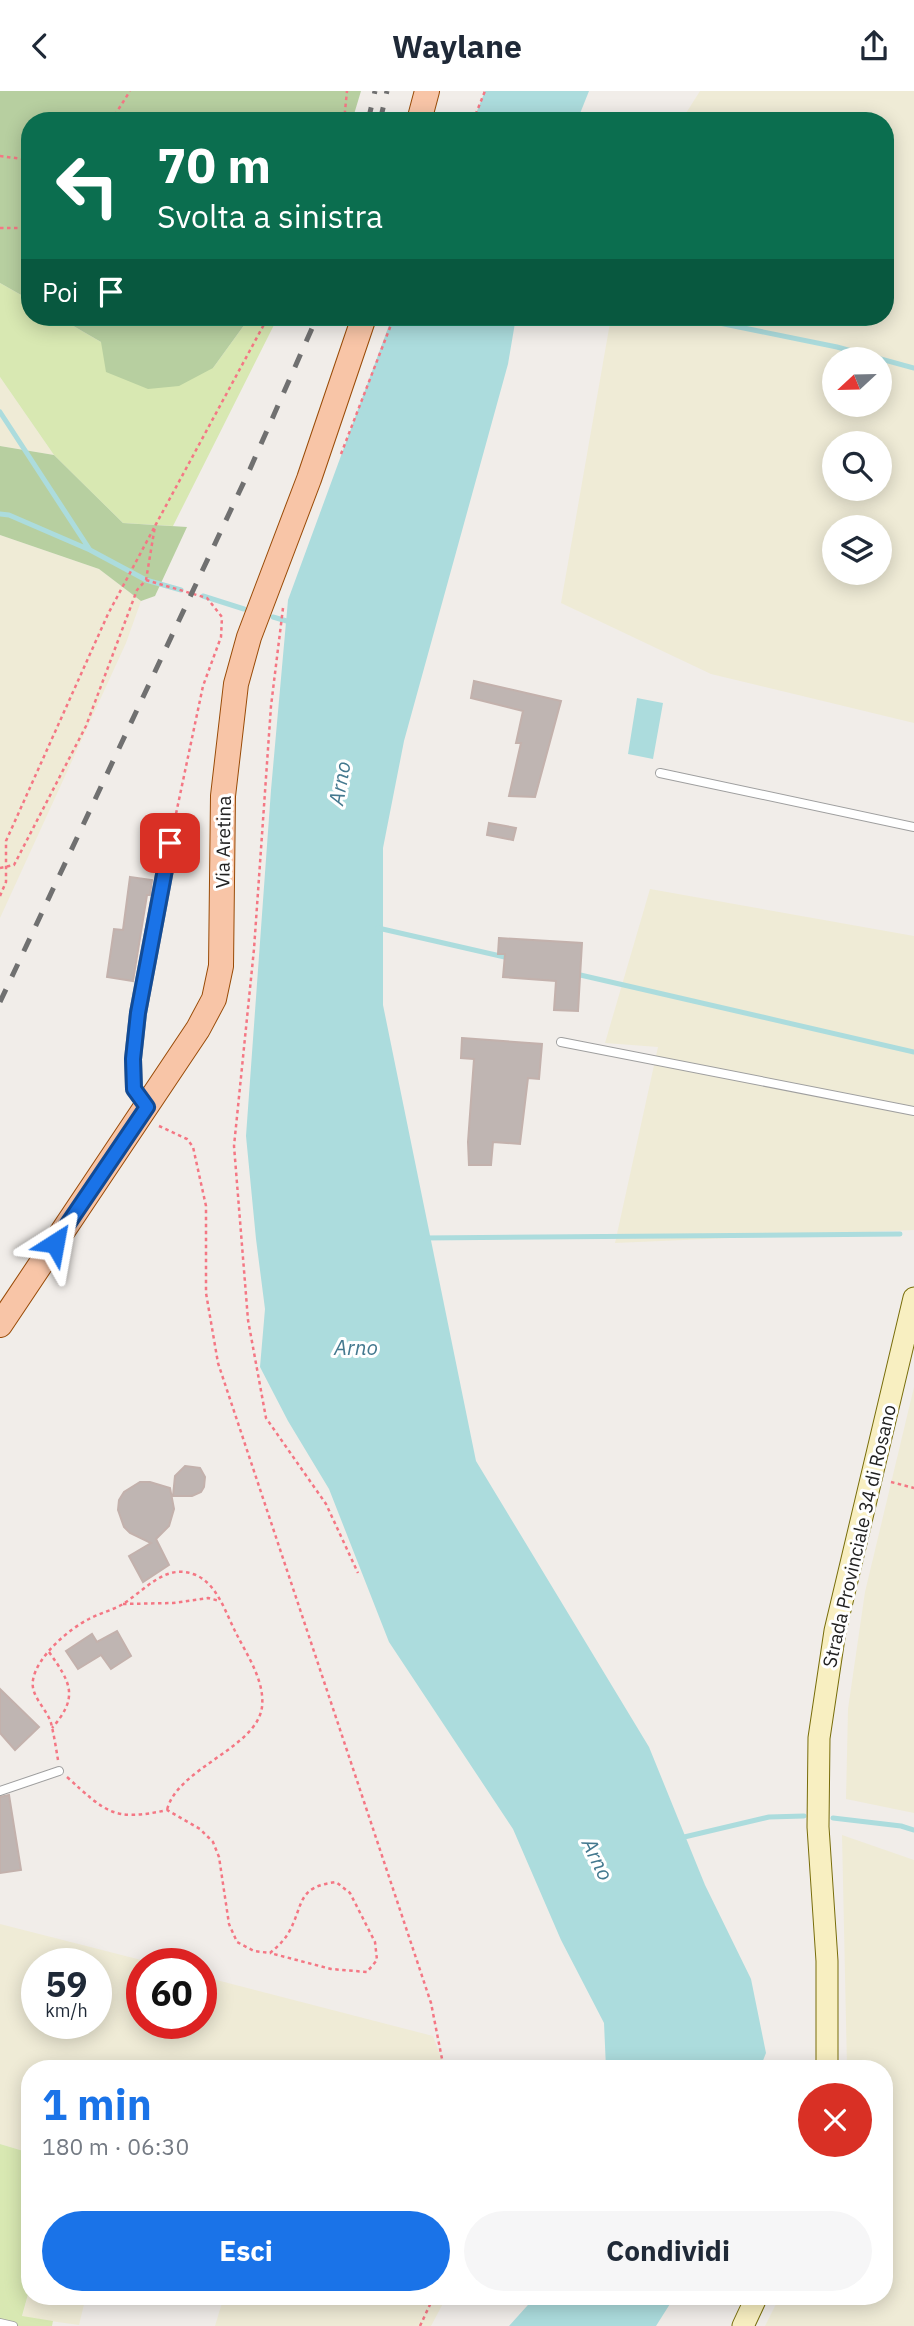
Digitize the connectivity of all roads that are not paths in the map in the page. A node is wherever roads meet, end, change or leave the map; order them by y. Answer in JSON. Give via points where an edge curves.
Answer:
{"nodes":[{"id":1,"x":427,"y":91,"type":"edge"},
{"id":2,"x":421,"y":112,"type":"edge"},
{"id":3,"x":360,"y":326,"type":"edge"},
{"id":4,"x":660,"y":773,"type":"dead end"},
{"id":5,"x":914,"y":827,"type":"edge"},
{"id":6,"x":170,"y":843,"type":"road end"},
{"id":7,"x":561,"y":1042,"type":"dead end"},
{"id":8,"x":147,"y":1107,"type":"junction"},
{"id":9,"x":914,"y":1111,"type":"edge"},
{"id":10,"x":914,"y":1298,"type":"edge"},
{"id":11,"x":0,"y":1325,"type":"edge"},
{"id":12,"x":59,"y":1771,"type":"road end"},
{"id":13,"x":0,"y":1791,"type":"edge"},
{"id":14,"x":827,"y":2060,"type":"edge"},
{"id":15,"x":753,"y":2305,"type":"edge"},
{"id":16,"x":0,"y":2323,"type":"edge"},
{"id":17,"x":13,"y":2326,"type":"edge"},
{"id":18,"x":743,"y":2326,"type":"edge"}],
"edges":[{"from":1,"to":2,"type":"main road"},
{"from":3,"to":8,"type":"main road","name":"Via Aretina","via":[[236,684],[223,796],[221,966],[214,999]]},
{"from":4,"to":5,"type":"lane"},
{"from":6,"to":8,"type":"street","via":[[133,1059],[134,1089]]},
{"from":7,"to":9,"type":"lane"},
{"from":8,"to":11,"type":"main road","name":"Via Aretina"},
{"from":10,"to":14,"type":"main road","name":"Strada Provinciale 34 di Rosano","via":[[835,1631],[819,1738]]},
{"from":12,"to":13,"type":"lane"},
{"from":15,"to":18,"type":"main road"},
{"from":16,"to":17,"type":"lane"}]}
